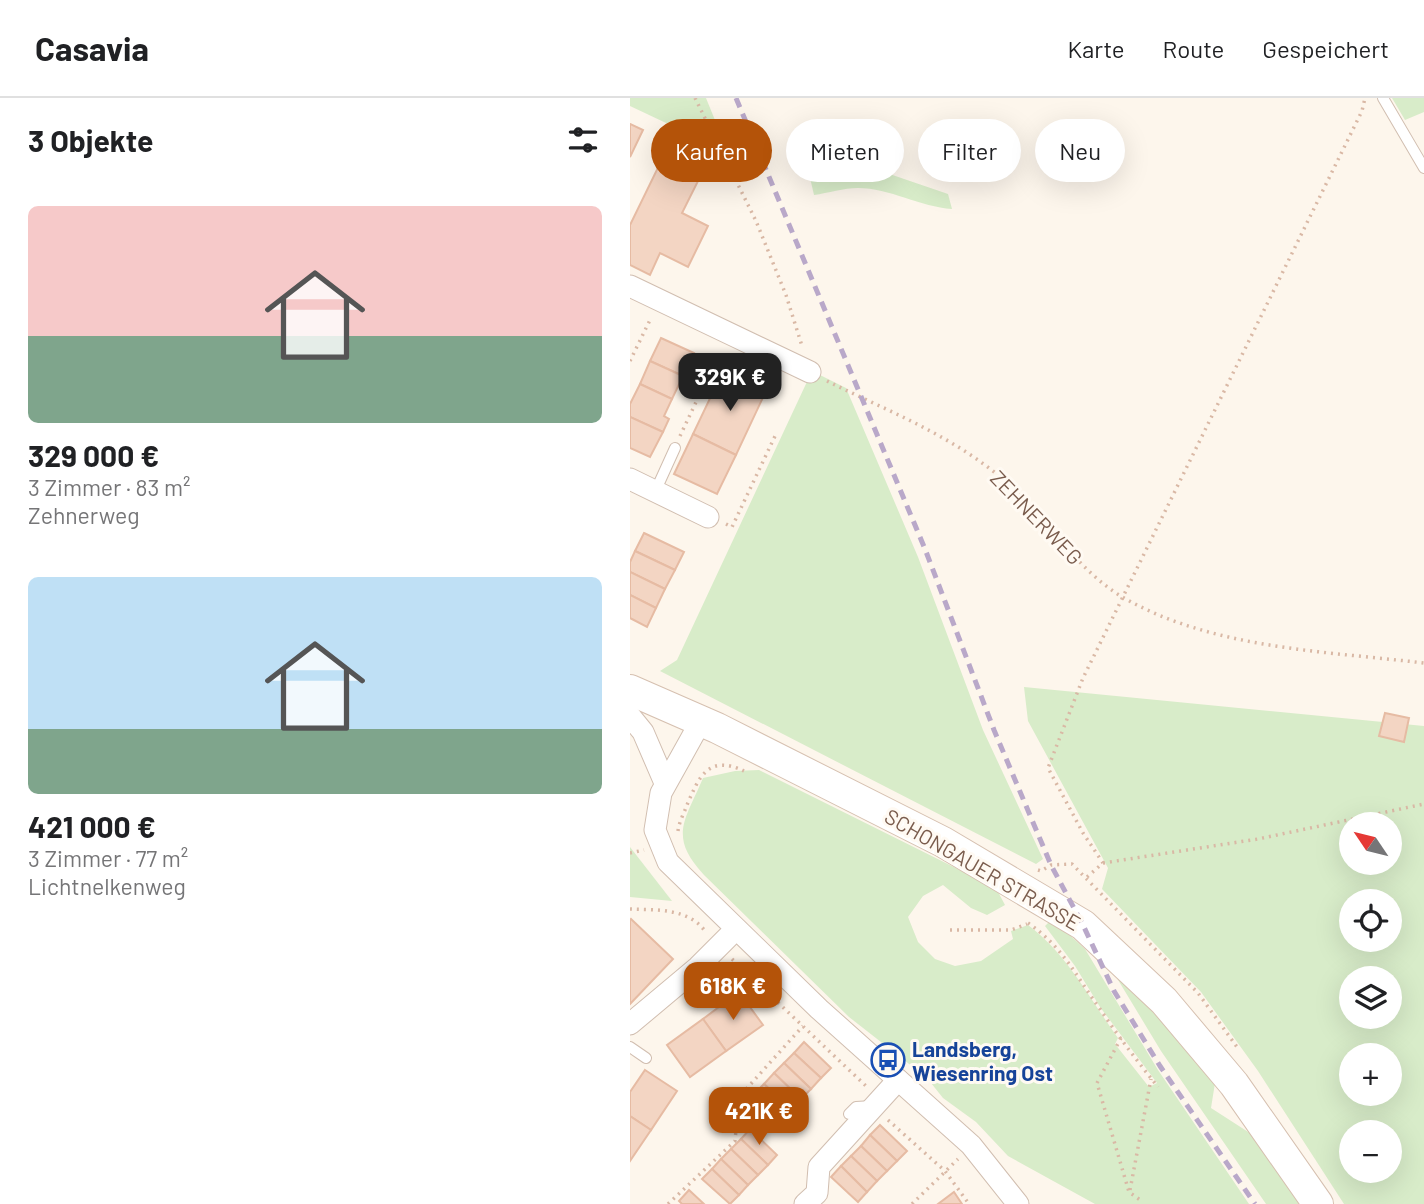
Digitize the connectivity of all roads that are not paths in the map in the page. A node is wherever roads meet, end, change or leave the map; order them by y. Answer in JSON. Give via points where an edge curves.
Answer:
{"nodes":[{"id":1,"x":1383,"y":98,"type":"edge"},
{"id":2,"x":1424,"y":169,"type":"edge"},
{"id":3,"x":630,"y":286,"type":"edge"},
{"id":4,"x":810,"y":372,"type":"road end"},
{"id":5,"x":675,"y":448,"type":"road end"},
{"id":6,"x":630,"y":480,"type":"edge"},
{"id":7,"x":655,"y":492,"type":"junction"},
{"id":8,"x":708,"y":517,"type":"road end"},
{"id":9,"x":630,"y":690,"type":"edge"},
{"id":10,"x":630,"y":716,"type":"edge"},
{"id":11,"x":701,"y":721,"type":"junction"},
{"id":12,"x":665,"y":783,"type":"junction"},
{"id":13,"x":736,"y":929,"type":"junction"},
{"id":14,"x":630,"y":1024,"type":"edge"},
{"id":15,"x":630,"y":1047,"type":"edge"},
{"id":16,"x":646,"y":1058,"type":"dead end"},
{"id":17,"x":898,"y":1080,"type":"junction"},
{"id":18,"x":876,"y":1103,"type":"junction"},
{"id":19,"x":849,"y":1114,"type":"dead end"},
{"id":20,"x":805,"y":1204,"type":"edge"},
{"id":21,"x":1018,"y":1204,"type":"edge"},
{"id":22,"x":1318,"y":1204,"type":"edge"}],
"edges":[{"from":1,"to":2,"type":"lane"},
{"from":3,"to":4,"type":"street"},
{"from":5,"to":7,"type":"lane"},
{"from":6,"to":7,"type":"street"},
{"from":7,"to":8,"type":"street"},
{"from":9,"to":11,"type":"main road","name":"SCHONGAUER STRASSE"},
{"from":10,"to":12,"type":"street","via":[[643,732]]},
{"from":11,"to":12,"type":"street"},
{"from":11,"to":22,"type":"main road","name":"SCHONGAUER STRASSE","via":[[943,842],[1083,925],[1164,1001],[1234,1084]]},
{"from":12,"to":13,"type":"street","via":[[655,830],[660,847],[668,862]]},
{"from":13,"to":14,"type":"street"},
{"from":13,"to":17,"type":"street"},
{"from":15,"to":16,"type":"lane"},
{"from":17,"to":18,"type":"street"},
{"from":17,"to":21,"type":"street","via":[[971,1145]]},
{"from":18,"to":19,"type":"lane","via":[[856,1107]]},
{"from":18,"to":20,"type":"street","via":[[819,1167],[817,1192]]}]}
